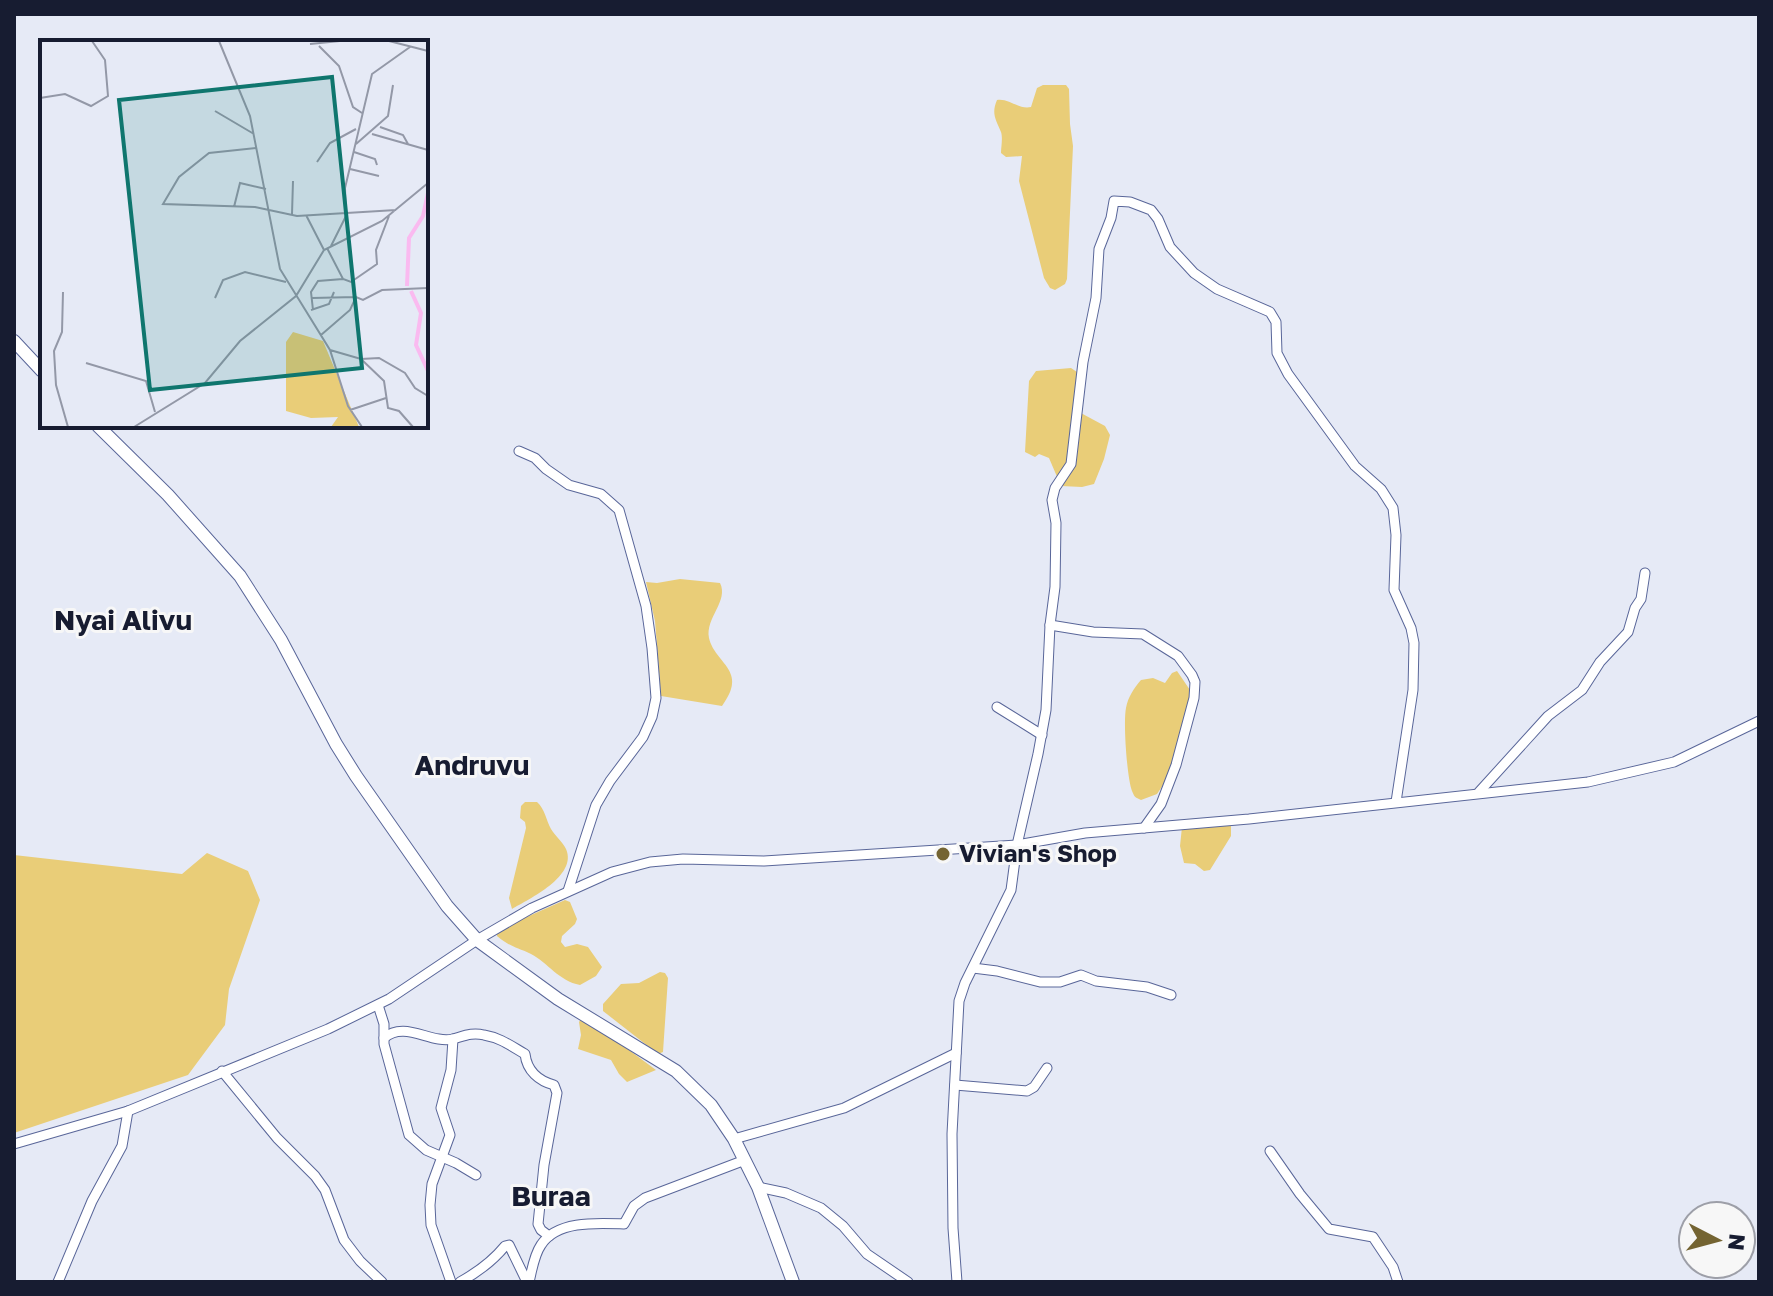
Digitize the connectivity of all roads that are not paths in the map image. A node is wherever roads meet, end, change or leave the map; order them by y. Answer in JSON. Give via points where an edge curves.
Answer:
{"nodes":[{"id":1,"x":14,"y":341,"type":"edge"},
{"id":2,"x":40,"y":369,"type":"edge"},
{"id":3,"x":100,"y":428,"type":"edge"},
{"id":4,"x":519,"y":451,"type":"dead end"},
{"id":5,"x":1645,"y":573,"type":"dead end"},
{"id":6,"x":1050,"y":625,"type":"junction"},
{"id":7,"x":997,"y":707,"type":"dead end"},
{"id":8,"x":1759,"y":721,"type":"edge"},
{"id":9,"x":1042,"y":735,"type":"junction"},
{"id":10,"x":1479,"y":792,"type":"junction"},
{"id":11,"x":1396,"y":802,"type":"junction"},
{"id":12,"x":1144,"y":828,"type":"junction"},
{"id":13,"x":1017,"y":845,"type":"junction"},
{"id":14,"x":568,"y":891,"type":"junction"},
{"id":15,"x":477,"y":940,"type":"junction"},
{"id":16,"x":973,"y":968,"type":"junction"},
{"id":17,"x":1171,"y":995,"type":"dead end"},
{"id":18,"x":378,"y":1005,"type":"junction"},
{"id":19,"x":384,"y":1038,"type":"junction"},
{"id":20,"x":453,"y":1039,"type":"junction"},
{"id":21,"x":956,"y":1053,"type":"junction"},
{"id":22,"x":1047,"y":1068,"type":"dead end"},
{"id":23,"x":222,"y":1071,"type":"junction"},
{"id":24,"x":955,"y":1085,"type":"junction"},
{"id":25,"x":128,"y":1111,"type":"junction"},
{"id":26,"x":734,"y":1139,"type":"junction"},
{"id":27,"x":14,"y":1144,"type":"edge"},
{"id":28,"x":1270,"y":1151,"type":"dead end"},
{"id":29,"x":440,"y":1156,"type":"junction"},
{"id":30,"x":745,"y":1160,"type":"junction"},
{"id":31,"x":476,"y":1175,"type":"dead end"},
{"id":32,"x":758,"y":1187,"type":"junction"},
{"id":33,"x":549,"y":1236,"type":"junction"},
{"id":34,"x":58,"y":1282,"type":"edge"},
{"id":35,"x":382,"y":1282,"type":"edge"},
{"id":36,"x":451,"y":1282,"type":"edge"},
{"id":37,"x":460,"y":1282,"type":"edge"},
{"id":38,"x":528,"y":1282,"type":"edge"},
{"id":39,"x":793,"y":1282,"type":"edge"},
{"id":40,"x":908,"y":1282,"type":"edge"},
{"id":41,"x":957,"y":1282,"type":"edge"},
{"id":42,"x":1398,"y":1282,"type":"edge"}],
"edges":[{"from":1,"to":2,"type":"street"},
{"from":3,"to":15,"type":"street","via":[[240,576],[356,776]]},
{"from":4,"to":14,"type":"street","via":[[569,485],[601,494],[619,510],[652,648],[652,717],[596,805]]},
{"from":5,"to":10,"type":"street","via":[[1628,632],[1582,690],[1548,716]]},
{"from":6,"to":9,"type":"street"},
{"from":6,"to":11,"type":"street","via":[[1056,537],[1052,500],[1072,459],[1099,249],[1114,201],[1130,202],[1151,210],[1170,247],[1194,273],[1270,312],[1276,322],[1277,353],[1288,374],[1355,466],[1393,508],[1394,590],[1414,643],[1413,690]]},
{"from":6,"to":12,"type":"street","via":[[1143,634],[1178,656],[1192,675],[1194,698],[1176,765],[1161,804]]},
{"from":7,"to":9,"type":"street"},
{"from":8,"to":10,"type":"street","via":[[1657,768],[1588,782]]},
{"from":9,"to":13,"type":"street"},
{"from":10,"to":11,"type":"street"},
{"from":11,"to":12,"type":"street"},
{"from":12,"to":13,"type":"street"},
{"from":13,"to":14,"type":"street","via":[[776,861],[666,860],[612,872]]},
{"from":13,"to":16,"type":"street","via":[[1007,901]]},
{"from":14,"to":15,"type":"street"},
{"from":15,"to":18,"type":"street"},
{"from":15,"to":26,"type":"street","via":[[558,999],[676,1071],[711,1105]]},
{"from":16,"to":17,"type":"street","via":[[1040,982],[1081,975]]},
{"from":16,"to":21,"type":"street","via":[[959,1001]]},
{"from":18,"to":19,"type":"street"},
{"from":18,"to":23,"type":"street"},
{"from":19,"to":20,"type":"street","via":[[401,1031]]},
{"from":19,"to":29,"type":"street","via":[[409,1135]]},
{"from":20,"to":29,"type":"street","via":[[441,1108],[450,1135]]},
{"from":20,"to":33,"type":"street","via":[[474,1034],[506,1042],[525,1054],[536,1076],[557,1089],[539,1213],[541,1230]]},
{"from":21,"to":24,"type":"street"},
{"from":21,"to":26,"type":"street","via":[[844,1108]]},
{"from":22,"to":24,"type":"street","via":[[1027,1091]]},
{"from":23,"to":25,"type":"street"},
{"from":23,"to":35,"type":"street","via":[[315,1176],[350,1249]]},
{"from":24,"to":41,"type":"street"},
{"from":25,"to":27,"type":"street"},
{"from":25,"to":34,"type":"street","via":[[122,1146]]},
{"from":26,"to":30,"type":"street"},
{"from":28,"to":42,"type":"street","via":[[1329,1229],[1373,1237]]},
{"from":29,"to":31,"type":"street"},
{"from":29,"to":36,"type":"street","via":[[430,1214]]},
{"from":30,"to":32,"type":"street"},
{"from":30,"to":33,"type":"street","via":[[645,1198],[624,1224],[581,1225]]},
{"from":32,"to":39,"type":"street"},
{"from":32,"to":40,"type":"street","via":[[821,1208],[867,1254]]},
{"from":33,"to":38,"type":"street","via":[[539,1247]]},
{"from":37,"to":38,"type":"street","via":[[509,1245]]}]}
